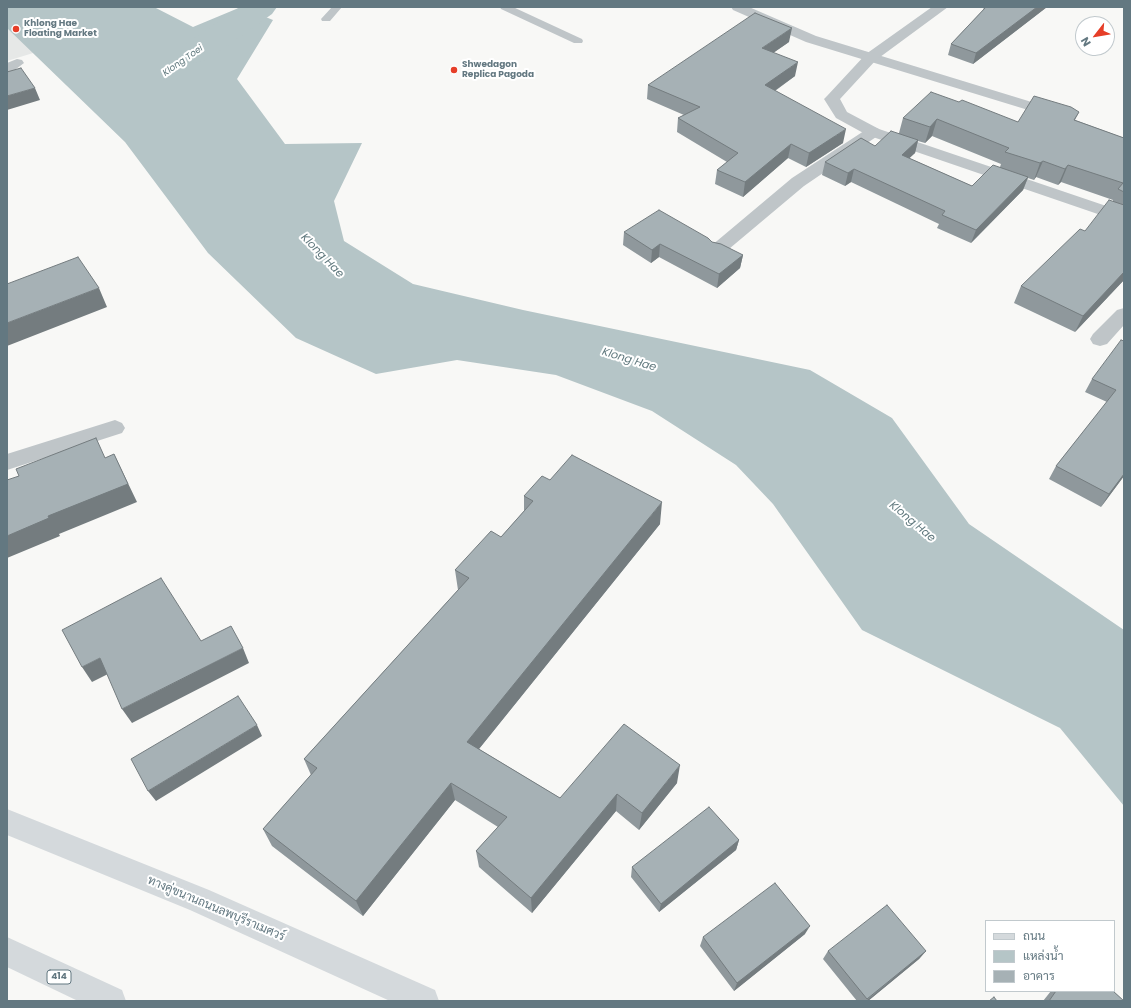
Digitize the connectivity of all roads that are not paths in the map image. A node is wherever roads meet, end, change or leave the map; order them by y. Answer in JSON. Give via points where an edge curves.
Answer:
{"nodes":[{"id":1,"x":336,"y":7,"type":"edge"},
{"id":2,"x":505,"y":7,"type":"edge"},
{"id":3,"x":738,"y":7,"type":"edge"},
{"id":4,"x":941,"y":7,"type":"edge"},
{"id":5,"x":326,"y":20,"type":"dead end"},
{"id":6,"x":578,"y":41,"type":"dead end"},
{"id":7,"x":871,"y":57,"type":"junction"},
{"id":8,"x":1070,"y":119,"type":"edge"},
{"id":9,"x":873,"y":132,"type":"junction"},
{"id":10,"x":1124,"y":218,"type":"edge"},
{"id":11,"x":717,"y":250,"type":"edge"},
{"id":12,"x":1124,"y":314,"type":"edge"},
{"id":13,"x":1100,"y":340,"type":"dead end"},
{"id":14,"x":115,"y":428,"type":"dead end"},
{"id":15,"x":7,"y":462,"type":"edge"},
{"id":16,"x":7,"y":822,"type":"edge"},
{"id":17,"x":7,"y":952,"type":"edge"},
{"id":18,"x":111,"y":1001,"type":"edge"},
{"id":19,"x":424,"y":1001,"type":"edge"}],
"edges":[{"from":1,"to":5,"type":"lane"},
{"from":2,"to":6,"type":"lane"},
{"from":3,"to":7,"type":"street","via":[[811,39]]},
{"from":4,"to":7,"type":"street"},
{"from":7,"to":8,"type":"street"},
{"from":7,"to":9,"type":"street","via":[[832,99],[841,115]]},
{"from":9,"to":10,"type":"street"},
{"from":9,"to":11,"type":"street","via":[[798,182]]},
{"from":12,"to":13,"type":"street"},
{"from":14,"to":15,"type":"street"},
{"from":16,"to":19,"type":"main road","name":"ทางคู่ขนานถนนลพบุรีราเมศวร์","via":[[200,900]]},
{"from":17,"to":18,"type":"main road","number":"414"}]}
